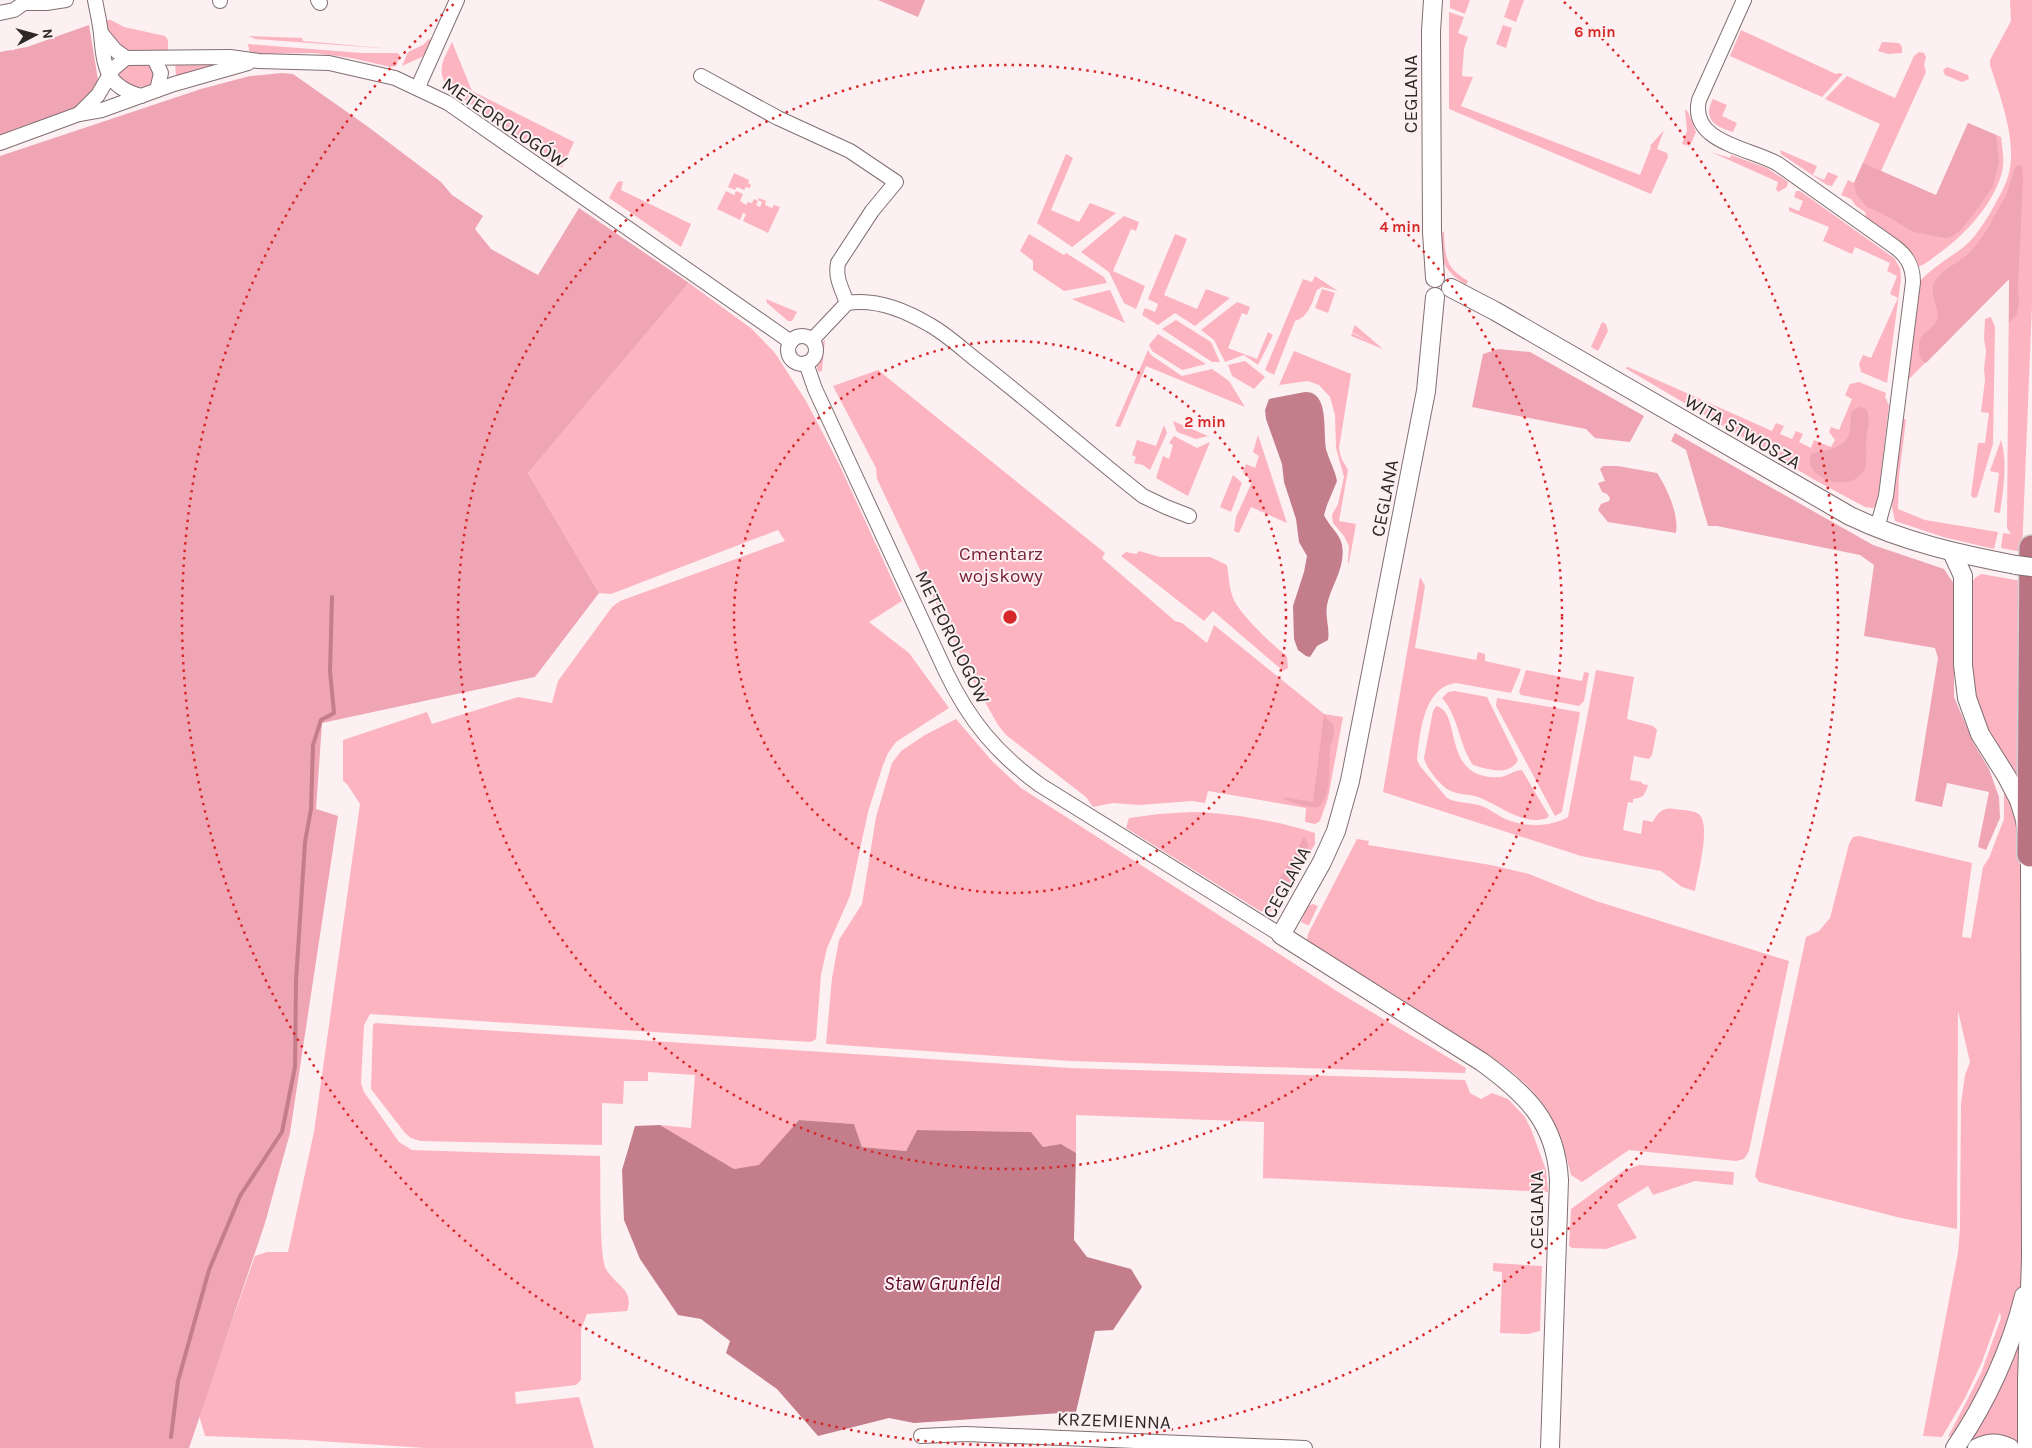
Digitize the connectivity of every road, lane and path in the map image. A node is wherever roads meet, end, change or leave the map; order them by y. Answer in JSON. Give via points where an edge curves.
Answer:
{"nodes":[{"id":1,"x":66,"y":0,"type":"edge"},
{"id":2,"x":95,"y":0,"type":"edge"},
{"id":3,"x":457,"y":0,"type":"edge"},
{"id":4,"x":1433,"y":0,"type":"edge"},
{"id":5,"x":1744,"y":0,"type":"edge"},
{"id":6,"x":24,"y":1,"type":"edge"},
{"id":7,"x":0,"y":14,"type":"edge"},
{"id":8,"x":101,"y":32,"type":"junction"},
{"id":9,"x":126,"y":58,"type":"junction"},
{"id":10,"x":154,"y":58,"type":"junction"},
{"id":11,"x":259,"y":61,"type":"junction"},
{"id":12,"x":109,"y":75,"type":"junction"},
{"id":13,"x":701,"y":76,"type":"dead end"},
{"id":14,"x":418,"y":88,"type":"junction"},
{"id":15,"x":157,"y":90,"type":"junction"},
{"id":16,"x":141,"y":96,"type":"junction"},
{"id":17,"x":79,"y":114,"type":"junction"},
{"id":18,"x":0,"y":143,"type":"edge"},
{"id":19,"x":1435,"y":278,"type":"junction"},
{"id":20,"x":1451,"y":288,"type":"junction"},
{"id":21,"x":1435,"y":297,"type":"junction"},
{"id":22,"x":847,"y":303,"type":"junction"},
{"id":23,"x":812,"y":340,"type":"junction"},
{"id":24,"x":791,"y":342,"type":"junction"},
{"id":25,"x":806,"y":363,"type":"junction"},
{"id":26,"x":1189,"y":516,"type":"dead end"},
{"id":27,"x":1877,"y":528,"type":"junction"},
{"id":28,"x":1952,"y":552,"type":"junction"},
{"id":29,"x":1982,"y":558,"type":"junction"},
{"id":30,"x":2027,"y":560,"type":"edge"},
{"id":31,"x":1963,"y":576,"type":"junction"},
{"id":32,"x":2030,"y":854,"type":"junction"},
{"id":33,"x":1281,"y":935,"type":"junction"},
{"id":34,"x":2031,"y":1259,"type":"edge"},
{"id":35,"x":921,"y":1436,"type":"dead end"},
{"id":36,"x":1305,"y":1448,"type":"edge"},
{"id":37,"x":1550,"y":1448,"type":"edge"},
{"id":38,"x":1955,"y":1448,"type":"edge"},
{"id":39,"x":1977,"y":1448,"type":"edge"},
{"id":40,"x":2010,"y":1448,"type":"edge"},
{"id":41,"x":2027,"y":1448,"type":"edge"}],
"edges":[{"from":1,"to":6,"type":"street","via":[[46,3]]},
{"from":2,"to":8,"type":"street"},
{"from":3,"to":14,"type":"street"},
{"from":4,"to":19,"type":"street","name":"CEGLANA","via":[[1432,232]]},
{"from":5,"to":27,"type":"street","via":[[1699,100],[1698,114],[1702,126],[1715,138],[1764,156],[1786,170],[1895,247],[1906,256],[1912,269],[1886,496]]},
{"from":6,"to":7,"type":"street","via":[[14,10]]},
{"from":8,"to":9,"type":"street"},
{"from":8,"to":12,"type":"street","via":[[102,53]]},
{"from":9,"to":10,"type":"street"},
{"from":9,"to":12,"type":"street"},
{"from":10,"to":11,"type":"street","name":"METEOROLOGÓW","via":[[222,57]]},
{"from":10,"to":15,"type":"street","via":[[161,73]]},
{"from":11,"to":14,"type":"street","name":"METEOROLOGÓW","via":[[346,66],[395,78]]},
{"from":11,"to":15,"type":"street"},
{"from":12,"to":16,"type":"street","via":[[119,87]]},
{"from":12,"to":17,"type":"street","via":[[98,95]]},
{"from":13,"to":22,"type":"street","via":[[778,118],[850,150],[896,182],[872,211],[838,264],[838,280]]},
{"from":14,"to":24,"type":"street","name":"METEOROLOGÓW","via":[[448,103]]},
{"from":15,"to":16,"type":"street"},
{"from":16,"to":17,"type":"street","via":[[102,110]]},
{"from":17,"to":18,"type":"street"},
{"from":19,"to":20,"type":"street","via":[[1446,278]]},
{"from":19,"to":21,"type":"street","via":[[1429,288]]},
{"from":20,"to":21,"type":"street","via":[[1446,296]]},
{"from":20,"to":27,"type":"street","name":"WITA STWOSZA","via":[[1822,501]]},
{"from":21,"to":33,"type":"street","name":"CEGLANA","via":[[1426,391],[1350,781],[1329,847]]},
{"from":22,"to":23,"type":"street"},
{"from":22,"to":26,"type":"street","via":[[864,301],[880,304],[931,325],[1143,496]]},
{"from":23,"to":24,"type":"street","via":[[801,336]]},
{"from":23,"to":25,"type":"street","via":[[815,355]]},
{"from":24,"to":25,"type":"street","via":[[790,356],[797,363]]},
{"from":25,"to":33,"type":"street","name":"METEOROLOGÓW","via":[[815,389],[946,672],[964,706],[985,735],[1010,761],[1040,784]]},
{"from":27,"to":28,"type":"street","name":"WITA STWOSZA"},
{"from":28,"to":29,"type":"street","name":"WITA STWOSZA"},
{"from":28,"to":31,"type":"street"},
{"from":29,"to":30,"type":"street","name":"WITA STWOSZA"},
{"from":29,"to":31,"type":"street"},
{"from":30,"to":32,"type":"highway"},
{"from":31,"to":32,"type":"street","via":[[1963,657],[1967,698],[1980,734],[2019,800]]},
{"from":32,"to":34,"type":"street"},
{"from":33,"to":37,"type":"street","name":"CEGLANA","via":[[1511,1082],[1545,1126],[1556,1158],[1559,1180]]},
{"from":34,"to":38,"type":"street","via":[[2021,1307],[2008,1343],[1973,1421]]},
{"from":34,"to":41,"type":"street"},
{"from":35,"to":36,"type":"street","name":"KRZEMIENNA","via":[[966,1434]]},
{"from":39,"to":40,"type":"street","via":[[1990,1444],[2003,1444]]}]}
